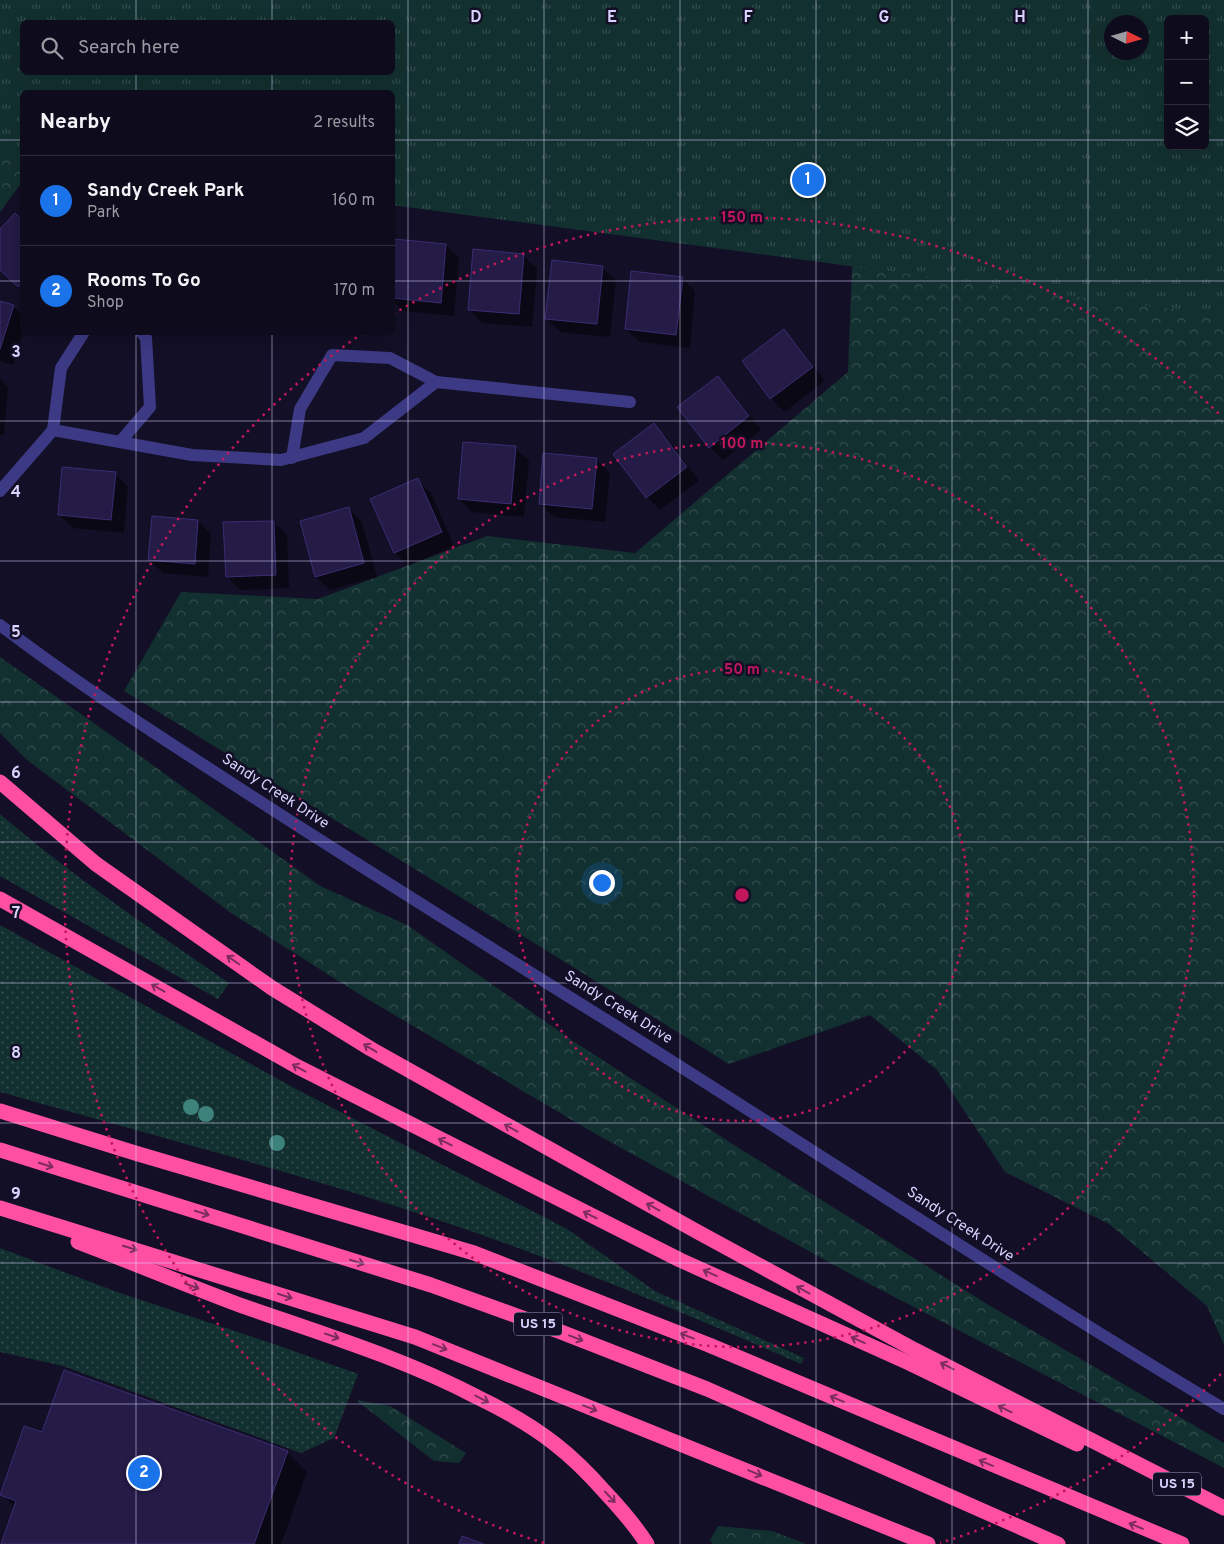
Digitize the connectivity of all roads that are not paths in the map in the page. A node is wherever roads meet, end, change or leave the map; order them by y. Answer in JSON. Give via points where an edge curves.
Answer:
{"nodes":[{"id":1,"x":82,"y":335,"type":"edge"},
{"id":2,"x":144,"y":335,"type":"edge"},
{"id":3,"x":436,"y":382,"type":"junction"},
{"id":4,"x":630,"y":402,"type":"dead end"},
{"id":5,"x":53,"y":430,"type":"junction"},
{"id":6,"x":120,"y":442,"type":"junction"},
{"id":7,"x":292,"y":458,"type":"junction"},
{"id":8,"x":0,"y":491,"type":"edge"},
{"id":9,"x":0,"y":626,"type":"edge"},
{"id":10,"x":0,"y":782,"type":"edge"},
{"id":11,"x":0,"y":899,"type":"edge"},
{"id":12,"x":0,"y":1111,"type":"edge"},
{"id":13,"x":0,"y":1150,"type":"edge"},
{"id":14,"x":0,"y":1209,"type":"edge"},
{"id":15,"x":1224,"y":1409,"type":"edge"},
{"id":16,"x":1130,"y":1460,"type":"junction"},
{"id":17,"x":1224,"y":1508,"type":"edge"},
{"id":18,"x":647,"y":1544,"type":"edge"},
{"id":19,"x":928,"y":1544,"type":"edge"},
{"id":20,"x":1058,"y":1544,"type":"edge"},
{"id":21,"x":1182,"y":1544,"type":"edge"}],
"edges":[{"from":1,"to":5,"type":"street","via":[[61,368]]},
{"from":2,"to":6,"type":"street","via":[[150,407]]},
{"from":3,"to":4,"type":"street"},
{"from":3,"to":7,"type":"street","via":[[364,438]]},
{"from":3,"to":7,"type":"street","via":[[390,358],[332,355],[300,409]]},
{"from":5,"to":6,"type":"street"},
{"from":5,"to":8,"type":"street"},
{"from":6,"to":7,"type":"street","via":[[192,455]]},
{"from":9,"to":15,"type":"street","name":"Sandy Creek Drive","via":[[106,702],[352,861]]},
{"from":16,"to":10,"type":"highway","number":"US 15","one_way":true,"via":[[915,1350],[371,1049],[272,988],[96,864]]},
{"from":16,"to":11,"type":"highway","one_way":true,"via":[[1092,1451],[909,1362],[680,1260],[298,1068]]},
{"from":21,"to":12,"type":"highway","one_way":true,"via":[[710,1345],[474,1253]]},
{"from":13,"to":20,"type":"highway","number":"US 15","one_way":true,"via":[[431,1285],[561,1332],[707,1389]]},
{"from":14,"to":18,"type":"highway","one_way":true,"via":[[236,1303],[390,1357],[487,1402],[548,1438],[581,1466]]},
{"from":14,"to":19,"type":"highway","one_way":true,"via":[[415,1337]]},
{"from":16,"to":17,"type":"highway","number":"US 15"}]}
